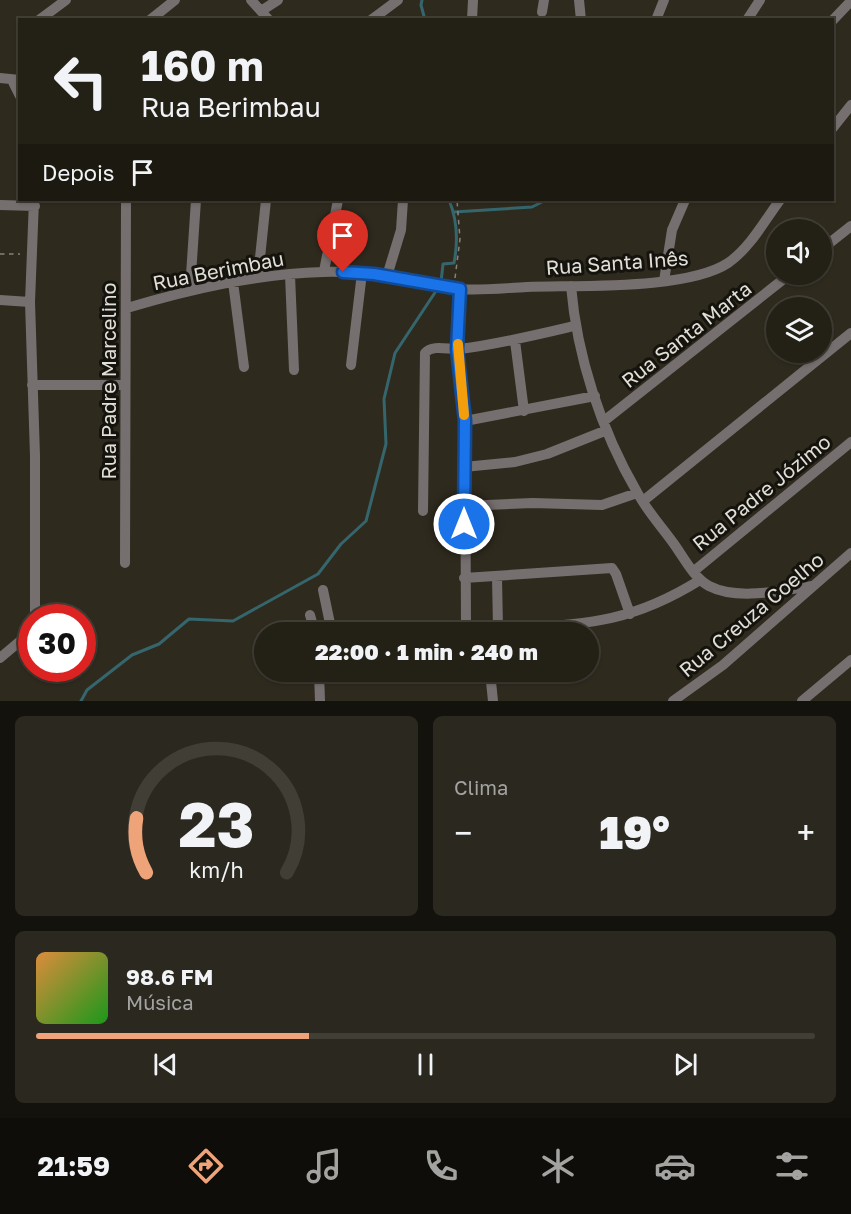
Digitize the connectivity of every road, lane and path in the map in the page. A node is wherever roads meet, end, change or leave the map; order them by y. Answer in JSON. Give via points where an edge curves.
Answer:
{"nodes":[{"id":1,"x":66,"y":0,"type":"edge"},
{"id":2,"x":175,"y":0,"type":"edge"},
{"id":3,"x":251,"y":0,"type":"edge"},
{"id":4,"x":278,"y":0,"type":"edge"},
{"id":5,"x":399,"y":0,"type":"edge"},
{"id":6,"x":473,"y":0,"type":"edge"},
{"id":7,"x":544,"y":0,"type":"edge"},
{"id":8,"x":579,"y":0,"type":"edge"},
{"id":9,"x":664,"y":0,"type":"edge"},
{"id":10,"x":760,"y":0,"type":"edge"},
{"id":11,"x":850,"y":4,"type":"edge"},
{"id":12,"x":542,"y":12,"type":"dead end"},
{"id":13,"x":266,"y":17,"type":"edge"},
{"id":14,"x":42,"y":18,"type":"edge"},
{"id":15,"x":152,"y":18,"type":"edge"},
{"id":16,"x":374,"y":18,"type":"edge"},
{"id":17,"x":472,"y":18,"type":"edge"},
{"id":18,"x":581,"y":18,"type":"edge"},
{"id":19,"x":657,"y":18,"type":"edge"},
{"id":20,"x":748,"y":18,"type":"edge"},
{"id":21,"x":834,"y":19,"type":"edge"},
{"id":22,"x":0,"y":78,"type":"edge"},
{"id":23,"x":16,"y":80,"type":"edge"},
{"id":24,"x":851,"y":105,"type":"edge"},
{"id":25,"x":834,"y":126,"type":"edge"},
{"id":26,"x":126,"y":201,"type":"edge"},
{"id":27,"x":196,"y":201,"type":"edge"},
{"id":28,"x":266,"y":201,"type":"edge"},
{"id":29,"x":338,"y":201,"type":"edge"},
{"id":30,"x":403,"y":201,"type":"edge"},
{"id":31,"x":458,"y":201,"type":"edge"},
{"id":32,"x":685,"y":201,"type":"edge"},
{"id":33,"x":779,"y":201,"type":"edge"},
{"id":34,"x":34,"y":203,"type":"edge"},
{"id":35,"x":0,"y":206,"type":"edge"},
{"id":36,"x":851,"y":226,"type":"edge"},
{"id":37,"x":832,"y":241,"type":"edge"},
{"id":38,"x":0,"y":254,"type":"edge"},
{"id":39,"x":32,"y":255,"type":"junction"},
{"id":40,"x":324,"y":272,"type":"junction"},
{"id":41,"x":362,"y":273,"type":"junction"},
{"id":42,"x":290,"y":275,"type":"junction"},
{"id":43,"x":387,"y":276,"type":"junction"},
{"id":44,"x":258,"y":277,"type":"junction"},
{"id":45,"x":664,"y":281,"type":"junction"},
{"id":46,"x":233,"y":282,"type":"junction"},
{"id":47,"x":777,"y":285,"type":"edge"},
{"id":48,"x":571,"y":286,"type":"junction"},
{"id":49,"x":456,"y":288,"type":"junction"},
{"id":50,"x":190,"y":290,"type":"junction"},
{"id":51,"x":0,"y":300,"type":"edge"},
{"id":52,"x":30,"y":302,"type":"junction"},
{"id":53,"x":127,"y":308,"type":"junction"},
{"id":54,"x":574,"y":326,"type":"junction"},
{"id":55,"x":851,"y":333,"type":"edge"},
{"id":56,"x":515,"y":340,"type":"junction"},
{"id":57,"x":457,"y":349,"type":"junction"},
{"id":58,"x":351,"y":365,"type":"dead end"},
{"id":59,"x":244,"y":367,"type":"dead end"},
{"id":60,"x":294,"y":370,"type":"dead end"},
{"id":61,"x":32,"y":385,"type":"junction"},
{"id":62,"x":125,"y":385,"type":"junction"},
{"id":63,"x":595,"y":396,"type":"junction"},
{"id":64,"x":524,"y":411,"type":"junction"},
{"id":65,"x":465,"y":421,"type":"junction"},
{"id":66,"x":605,"y":425,"type":"junction"},
{"id":67,"x":851,"y":442,"type":"edge"},
{"id":68,"x":464,"y":467,"type":"junction"},
{"id":69,"x":640,"y":497,"type":"junction"},
{"id":70,"x":464,"y":506,"type":"junction"},
{"id":71,"x":423,"y":511,"type":"dead end"},
{"id":72,"x":851,"y":553,"type":"edge"},
{"id":73,"x":125,"y":563,"type":"dead end"},
{"id":74,"x":697,"y":576,"type":"junction"},
{"id":75,"x":497,"y":577,"type":"junction"},
{"id":76,"x":464,"y":578,"type":"junction"},
{"id":77,"x":812,"y":586,"type":"junction"},
{"id":78,"x":323,"y":590,"type":"dead end"},
{"id":79,"x":35,"y":604,"type":"edge"},
{"id":80,"x":630,"y":614,"type":"junction"},
{"id":81,"x":310,"y":615,"type":"dead end"},
{"id":82,"x":312,"y":622,"type":"edge"},
{"id":83,"x":330,"y":622,"type":"edge"},
{"id":84,"x":466,"y":622,"type":"edge"},
{"id":85,"x":493,"y":622,"type":"edge"},
{"id":86,"x":594,"y":622,"type":"edge"},
{"id":87,"x":18,"y":643,"type":"edge"},
{"id":88,"x":0,"y":658,"type":"edge"},
{"id":89,"x":851,"y":660,"type":"edge"},
{"id":90,"x":319,"y":682,"type":"edge"},
{"id":91,"x":491,"y":682,"type":"edge"},
{"id":92,"x":320,"y":701,"type":"edge"},
{"id":93,"x":493,"y":701,"type":"edge"},
{"id":94,"x":673,"y":701,"type":"edge"},
{"id":95,"x":802,"y":701,"type":"edge"}],
"edges":[{"from":1,"to":14,"type":"street"},
{"from":2,"to":15,"type":"street"},
{"from":3,"to":13,"type":"street"},
{"from":4,"to":13,"type":"street"},
{"from":5,"to":16,"type":"street"},
{"from":6,"to":17,"type":"street"},
{"from":7,"to":12,"type":"street"},
{"from":8,"to":18,"type":"street"},
{"from":9,"to":19,"type":"street"},
{"from":10,"to":20,"type":"street"},
{"from":11,"to":21,"type":"street"},
{"from":22,"to":23,"type":"street"},
{"from":24,"to":25,"type":"street"},
{"from":26,"to":53,"type":"street","name":"Rua Padre Marcelino"},
{"from":27,"to":50,"type":"street"},
{"from":28,"to":44,"type":"street"},
{"from":29,"to":40,"type":"street"},
{"from":30,"to":43,"type":"street","via":[[401,230]]},
{"from":31,"to":49,"type":"path"},
{"from":32,"to":45,"type":"street","via":[[672,230]]},
{"from":33,"to":45,"type":"street","name":"Rua Santa Inês","via":[[743,250],[729,262],[710,272]]},
{"from":34,"to":35,"type":"street"},
{"from":34,"to":39,"type":"street"},
{"from":36,"to":37,"type":"street"},
{"from":38,"to":39,"type":"path"},
{"from":39,"to":52,"type":"street"},
{"from":40,"to":41,"type":"street","name":"Rua Berimbau"},
{"from":40,"to":42,"type":"street","name":"Rua Berimbau"},
{"from":41,"to":43,"type":"street","name":"Rua Berimbau"},
{"from":41,"to":58,"type":"street"},
{"from":42,"to":44,"type":"street","name":"Rua Berimbau"},
{"from":42,"to":60,"type":"street"},
{"from":43,"to":49,"type":"street","name":"Rua Berimbau"},
{"from":44,"to":46,"type":"street","name":"Rua Berimbau"},
{"from":45,"to":48,"type":"street","name":"Rua Santa Inês"},
{"from":46,"to":50,"type":"street","name":"Rua Berimbau"},
{"from":46,"to":59,"type":"street"},
{"from":47,"to":66,"type":"street","name":"Rua Santa Marta"},
{"from":48,"to":49,"type":"street","name":"Rua Santa Inês"},
{"from":48,"to":54,"type":"street"},
{"from":49,"to":57,"type":"street"},
{"from":50,"to":53,"type":"street","name":"Rua Berimbau"},
{"from":51,"to":52,"type":"street"},
{"from":52,"to":61,"type":"street"},
{"from":53,"to":62,"type":"street","name":"Rua Padre Marcelino"},
{"from":54,"to":56,"type":"street"},
{"from":54,"to":63,"type":"street"},
{"from":55,"to":69,"type":"street"},
{"from":56,"to":57,"type":"street"},
{"from":56,"to":64,"type":"street"},
{"from":57,"to":65,"type":"street"},
{"from":57,"to":71,"type":"street","via":[[432,348],[423,356]]},
{"from":61,"to":62,"type":"street"},
{"from":61,"to":79,"type":"street"},
{"from":62,"to":73,"type":"street","name":"Rua Padre Marcelino"},
{"from":63,"to":64,"type":"street"},
{"from":63,"to":66,"type":"street"},
{"from":64,"to":65,"type":"street"},
{"from":65,"to":68,"type":"street"},
{"from":66,"to":68,"type":"street","name":"Rua Santa Marta","via":[[547,454]]},
{"from":66,"to":69,"type":"street"},
{"from":67,"to":74,"type":"street","name":"Rua Padre Józimo"},
{"from":68,"to":70,"type":"street"},
{"from":69,"to":70,"type":"street","via":[[602,506]]},
{"from":69,"to":74,"type":"street"},
{"from":70,"to":76,"type":"street"},
{"from":72,"to":77,"type":"street","name":"Rua Creuza Coelho"},
{"from":74,"to":77,"type":"street","via":[[710,586],[732,592]]},
{"from":74,"to":80,"type":"street","name":"Rua Padre Józimo","via":[[667,600]]},
{"from":75,"to":76,"type":"street"},
{"from":75,"to":80,"type":"street","via":[[612,568]]},
{"from":75,"to":85,"type":"street"},
{"from":76,"to":84,"type":"street"},
{"from":77,"to":94,"type":"street","name":"Rua Creuza Coelho","via":[[723,665]]},
{"from":78,"to":83,"type":"street"},
{"from":80,"to":86,"type":"street","name":"Rua Padre Józimo"},
{"from":81,"to":82,"type":"street"},
{"from":87,"to":88,"type":"street"},
{"from":89,"to":95,"type":"street"},
{"from":90,"to":92,"type":"street"},
{"from":91,"to":93,"type":"street"}]}
